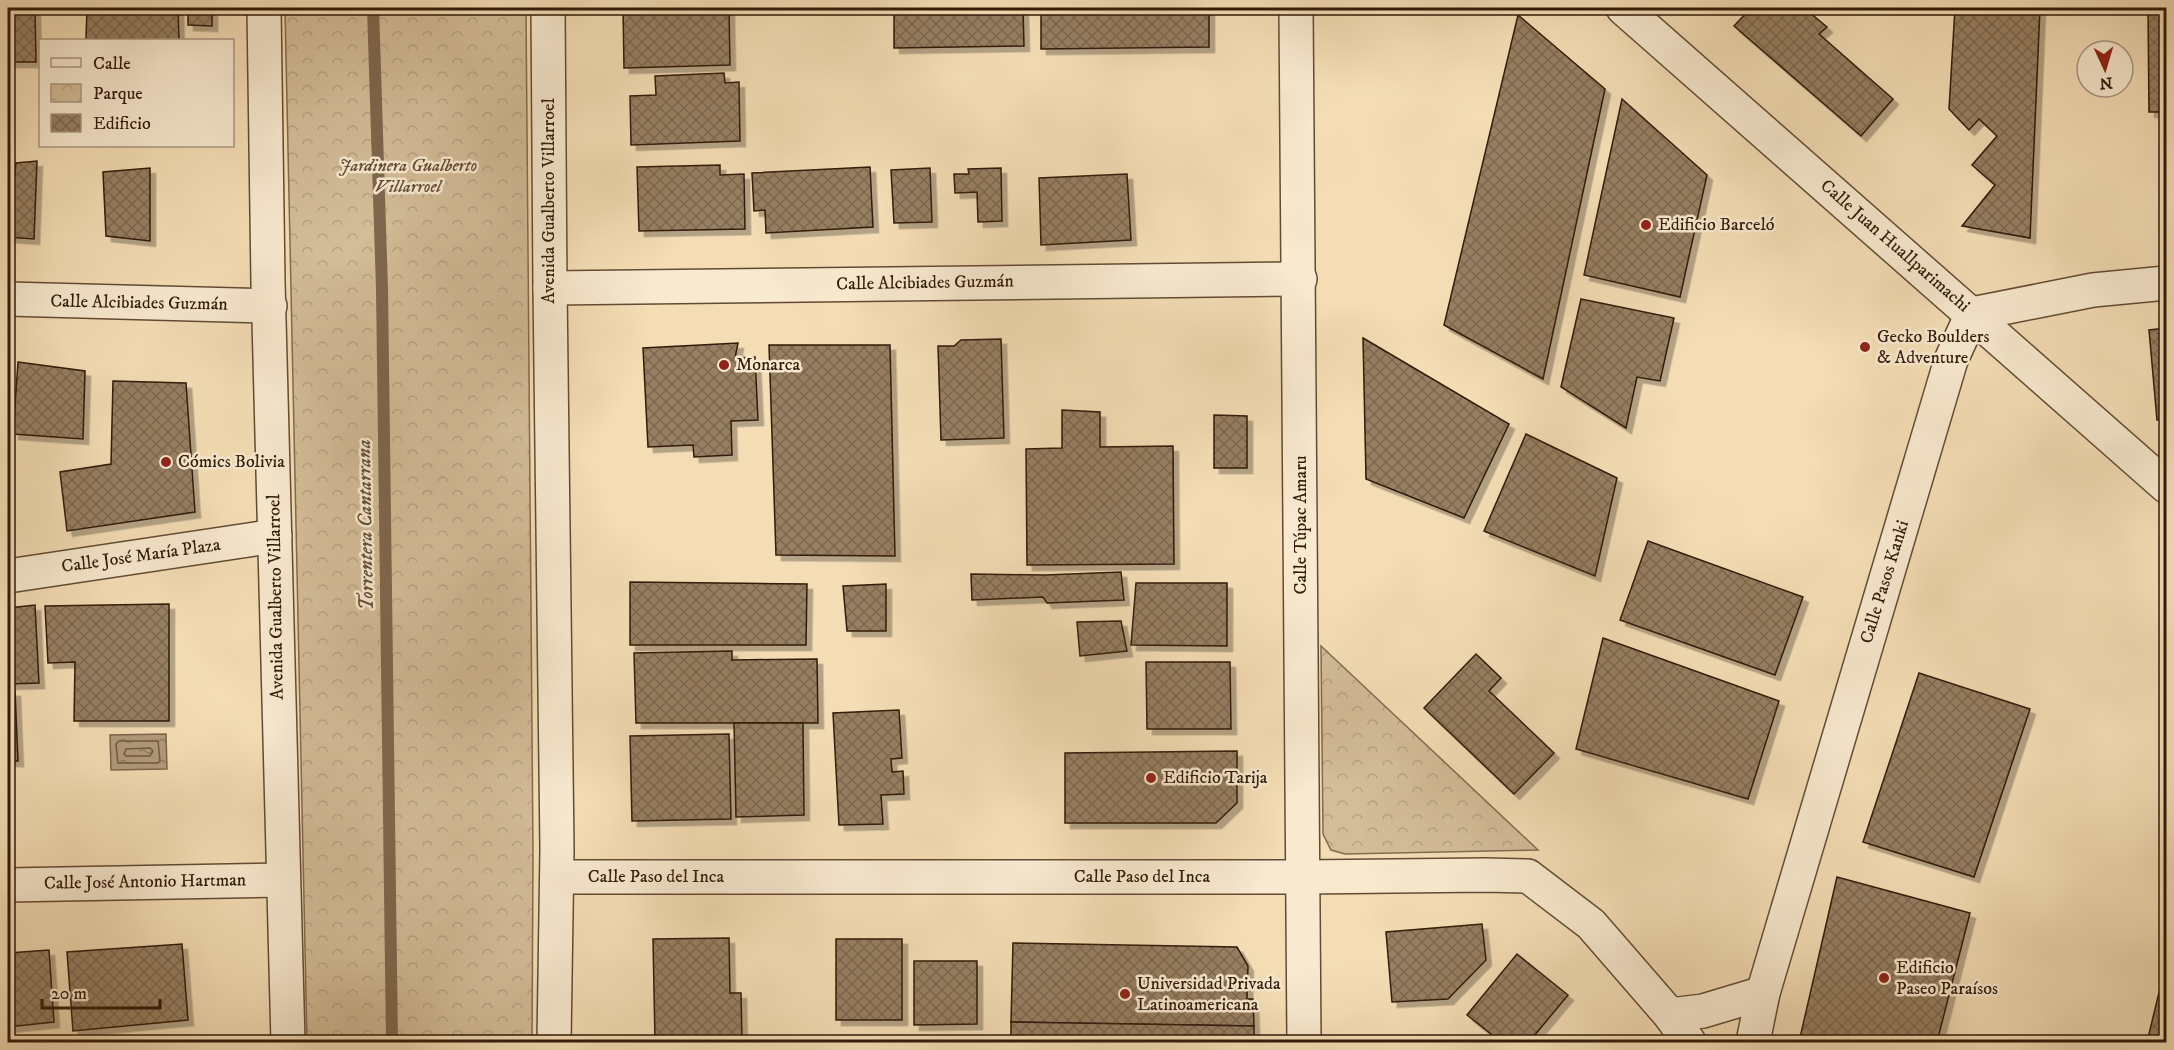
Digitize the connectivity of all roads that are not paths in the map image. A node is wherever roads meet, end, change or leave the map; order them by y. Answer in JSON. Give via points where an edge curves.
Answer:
{"nodes":[{"id":1,"x":264,"y":8,"type":"edge"},
{"id":2,"x":549,"y":8,"type":"edge"},
{"id":3,"x":1296,"y":8,"type":"edge"},
{"id":4,"x":1623,"y":8,"type":"edge"},
{"id":5,"x":1300,"y":279,"type":"junction"},
{"id":6,"x":2166,"y":283,"type":"edge"},
{"id":7,"x":550,"y":288,"type":"junction"},
{"id":8,"x":8,"y":299,"type":"edge"},
{"id":9,"x":270,"y":306,"type":"junction"},
{"id":10,"x":1972,"y":314,"type":"junction"},
{"id":11,"x":2166,"y":486,"type":"edge"},
{"id":12,"x":275,"y":536,"type":"junction"},
{"id":13,"x":8,"y":576,"type":"edge"},
{"id":14,"x":557,"y":877,"type":"junction"},
{"id":15,"x":1304,"y":877,"type":"junction"},
{"id":16,"x":283,"y":880,"type":"junction"},
{"id":17,"x":8,"y":885,"type":"edge"},
{"id":18,"x":1763,"y":993,"type":"junction"},
{"id":19,"x":1670,"y":1015,"type":"junction"},
{"id":20,"x":288,"y":1042,"type":"edge"},
{"id":21,"x":554,"y":1042,"type":"edge"},
{"id":22,"x":1304,"y":1042,"type":"edge"},
{"id":23,"x":1689,"y":1042,"type":"edge"},
{"id":24,"x":1753,"y":1042,"type":"edge"}],
"edges":[{"from":1,"to":9,"type":"street","name":"Avenida Gualberto Villarroel"},
{"from":2,"to":7,"type":"street","name":"Avenida Gualberto Villarroel"},
{"from":3,"to":5,"type":"street","name":"Calle Túpac Amaru"},
{"from":4,"to":10,"type":"street","name":"Calle Juan Huallparimachi"},
{"from":5,"to":7,"type":"street","name":"Calle Alcibiades Guzmán"},
{"from":5,"to":15,"type":"street","name":"Calle Túpac Amaru"},
{"from":6,"to":10,"type":"street","via":[[2092,290]]},
{"from":7,"to":14,"type":"street","name":"Avenida Gualberto Villarroel"},
{"from":8,"to":9,"type":"street","name":"Calle Alcibiades Guzmán"},
{"from":9,"to":12,"type":"street","name":"Avenida Gualberto Villarroel"},
{"from":10,"to":11,"type":"street","name":"Calle Juan Huallparimachi"},
{"from":10,"to":18,"type":"street","name":"Calle Pasos Kanki","via":[[1951,360]]},
{"from":12,"to":13,"type":"street","name":"Calle José María Plaza"},
{"from":12,"to":16,"type":"street","name":"Avenida Gualberto Villarroel"},
{"from":14,"to":15,"type":"street","name":"Calle Paso del Inca"},
{"from":14,"to":21,"type":"street","name":"Avenida Gualberto Villarroel"},
{"from":15,"to":19,"type":"street","name":"Calle Paso del Inca","via":[[1528,876],[1591,924]]},
{"from":15,"to":22,"type":"street","name":"Calle Túpac Amaru"},
{"from":16,"to":17,"type":"street","name":"Calle José Antonio Hartman"},
{"from":16,"to":20,"type":"street","name":"Avenida Gualberto Villarroel"},
{"from":18,"to":19,"type":"street","via":[[1703,1011]]},
{"from":18,"to":24,"type":"street","name":"Calle Pasos Kanki"},
{"from":19,"to":23,"type":"street","name":"Calle Paso del Inca"}]}
